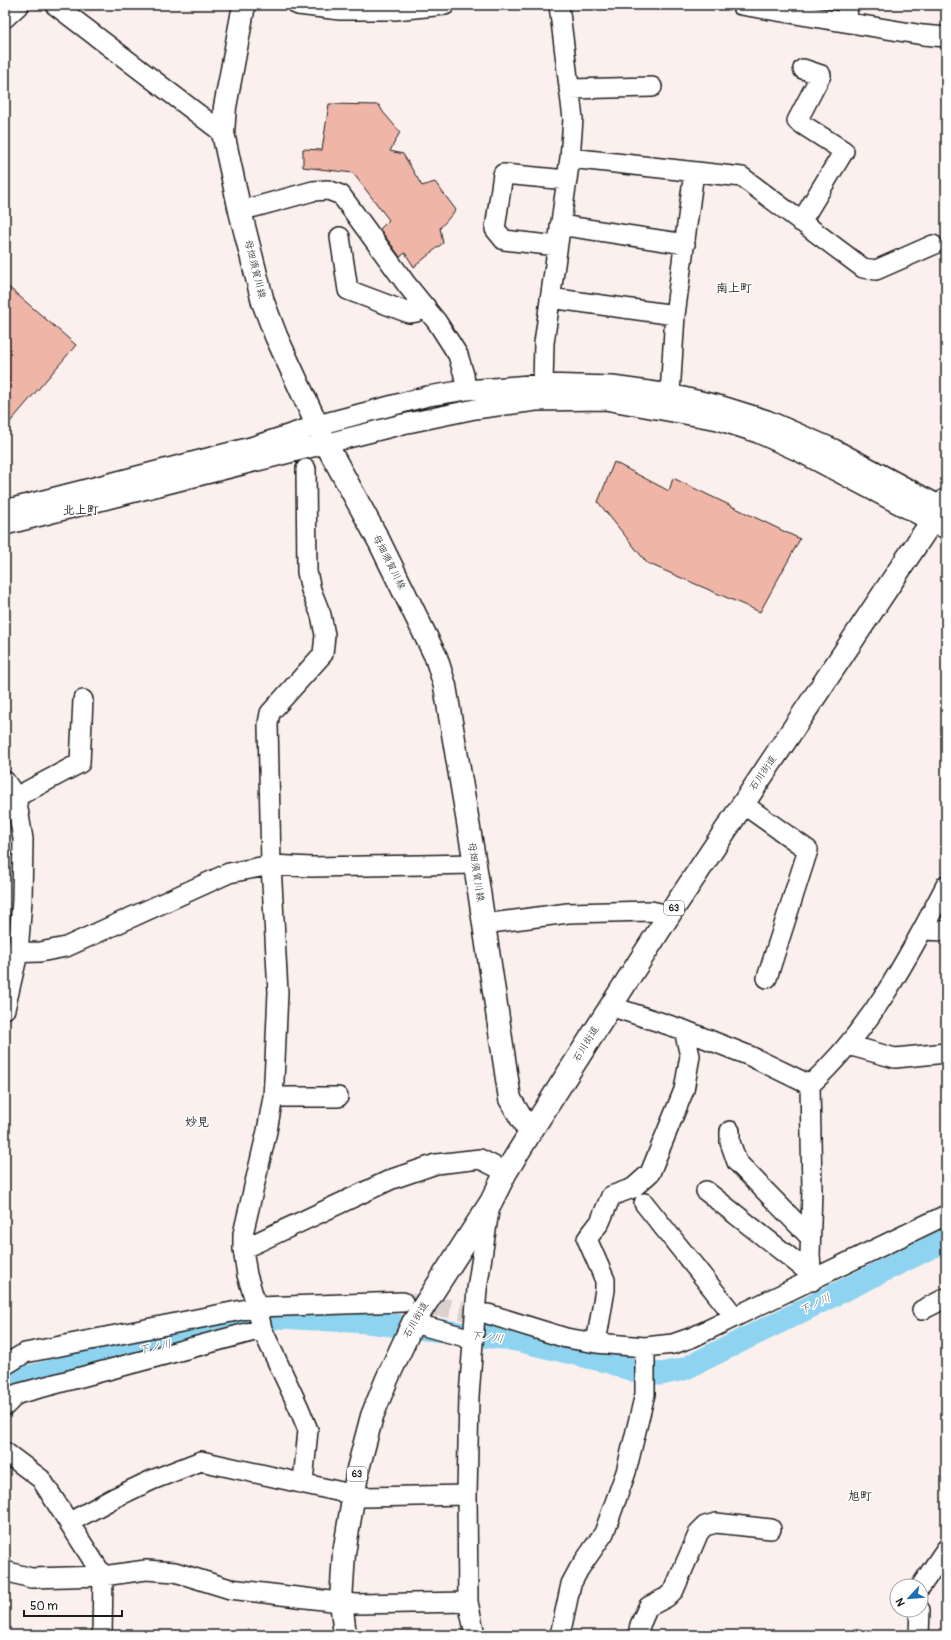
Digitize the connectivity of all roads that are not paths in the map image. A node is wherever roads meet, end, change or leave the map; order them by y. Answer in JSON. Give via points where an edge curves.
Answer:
{"nodes":[{"id":1,"x":19,"y":5,"type":"edge"},
{"id":2,"x":55,"y":5,"type":"edge"},
{"id":3,"x":244,"y":5,"type":"edge"},
{"id":4,"x":298,"y":5,"type":"edge"},
{"id":5,"x":445,"y":5,"type":"edge"},
{"id":6,"x":559,"y":5,"type":"edge"},
{"id":7,"x":741,"y":5,"type":"edge"},
{"id":8,"x":847,"y":13,"type":"edge"},
{"id":9,"x":5,"y":18,"type":"edge"},
{"id":10,"x":946,"y":37,"type":"edge"},
{"id":11,"x":803,"y":69,"type":"dead end"},
{"id":12,"x":652,"y":87,"type":"dead end"},
{"id":13,"x":569,"y":89,"type":"junction"},
{"id":14,"x":223,"y":133,"type":"junction"},
{"id":15,"x":570,"y":158,"type":"junction"},
{"id":16,"x":694,"y":172,"type":"junction"},
{"id":17,"x":567,"y":180,"type":"junction"},
{"id":18,"x":240,"y":211,"type":"junction"},
{"id":19,"x":801,"y":222,"type":"junction"},
{"id":20,"x":560,"y":225,"type":"junction"},
{"id":21,"x":340,"y":237,"type":"dead end"},
{"id":22,"x":684,"y":244,"type":"junction"},
{"id":23,"x":933,"y":245,"type":"dead end"},
{"id":24,"x":557,"y":246,"type":"junction"},
{"id":25,"x":550,"y":298,"type":"junction"},
{"id":26,"x":426,"y":307,"type":"junction"},
{"id":27,"x":675,"y":314,"type":"junction"},
{"id":28,"x":543,"y":384,"type":"junction"},
{"id":29,"x":466,"y":390,"type":"junction"},
{"id":30,"x":670,"y":394,"type":"junction"},
{"id":31,"x":323,"y":436,"type":"junction"},
{"id":32,"x":306,"y":469,"type":"dead end"},
{"id":33,"x":5,"y":510,"type":"edge"},
{"id":34,"x":942,"y":513,"type":"edge"},
{"id":35,"x":5,"y":525,"type":"edge"},
{"id":36,"x":83,"y":700,"type":"dead end"},
{"id":37,"x":5,"y":782,"type":"edge"},
{"id":38,"x":16,"y":797,"type":"junction"},
{"id":39,"x":743,"y":804,"type":"junction"},
{"id":40,"x":475,"y":864,"type":"junction"},
{"id":41,"x":271,"y":865,"type":"junction"},
{"id":42,"x":946,"y":885,"type":"edge"},
{"id":43,"x":669,"y":914,"type":"junction"},
{"id":44,"x":484,"y":924,"type":"junction"},
{"id":45,"x":923,"y":930,"type":"junction"},
{"id":46,"x":946,"y":931,"type":"edge"},
{"id":47,"x":11,"y":953,"type":"edge"},
{"id":48,"x":767,"y":978,"type":"dead end"},
{"id":49,"x":610,"y":1006,"type":"junction"},
{"id":50,"x":5,"y":1009,"type":"edge"},
{"id":51,"x":684,"y":1030,"type":"junction"},
{"id":52,"x":848,"y":1045,"type":"junction"},
{"id":53,"x":946,"y":1053,"type":"edge"},
{"id":54,"x":810,"y":1085,"type":"junction"},
{"id":55,"x":273,"y":1097,"type":"junction"},
{"id":56,"x":338,"y":1097,"type":"dead end"},
{"id":57,"x":730,"y":1131,"type":"dead end"},
{"id":58,"x":530,"y":1133,"type":"junction"},
{"id":59,"x":506,"y":1172,"type":"junction"},
{"id":60,"x":706,"y":1191,"type":"dead end"},
{"id":61,"x":491,"y":1202,"type":"junction"},
{"id":62,"x":644,"y":1203,"type":"dead end"},
{"id":63,"x":946,"y":1215,"type":"edge"},
{"id":64,"x":810,"y":1237,"type":"junction"},
{"id":65,"x":243,"y":1249,"type":"junction"},
{"id":66,"x":812,"y":1277,"type":"junction"},
{"id":67,"x":946,"y":1298,"type":"edge"},
{"id":68,"x":403,"y":1302,"type":"tunnel mouth"},
{"id":69,"x":257,"y":1306,"type":"junction"},
{"id":70,"x":922,"y":1310,"type":"dead end"},
{"id":71,"x":488,"y":1314,"type":"tunnel mouth"},
{"id":72,"x":736,"y":1318,"type":"junction"},
{"id":73,"x":413,"y":1323,"type":"junction"},
{"id":74,"x":262,"y":1329,"type":"junction"},
{"id":75,"x":473,"y":1342,"type":"junction"},
{"id":76,"x":596,"y":1343,"type":"junction"},
{"id":77,"x":645,"y":1347,"type":"junction"},
{"id":78,"x":5,"y":1365,"type":"edge"},
{"id":79,"x":5,"y":1406,"type":"edge"},
{"id":80,"x":5,"y":1452,"type":"edge"},
{"id":81,"x":303,"y":1482,"type":"junction"},
{"id":82,"x":354,"y":1495,"type":"junction"},
{"id":83,"x":467,"y":1495,"type":"junction"},
{"id":84,"x":70,"y":1522,"type":"junction"},
{"id":85,"x":771,"y":1529,"type":"dead end"},
{"id":86,"x":946,"y":1549,"type":"edge"},
{"id":87,"x":5,"y":1571,"type":"edge"},
{"id":88,"x":103,"y":1576,"type":"junction"},
{"id":89,"x":926,"y":1578,"type":"edge"},
{"id":90,"x":341,"y":1601,"type":"junction"},
{"id":91,"x":468,"y":1602,"type":"junction"},
{"id":92,"x":920,"y":1618,"type":"edge"},
{"id":93,"x":102,"y":1635,"type":"edge"},
{"id":94,"x":345,"y":1635,"type":"edge"},
{"id":95,"x":475,"y":1635,"type":"edge"},
{"id":96,"x":560,"y":1635,"type":"edge"},
{"id":97,"x":638,"y":1635,"type":"edge"},
{"id":98,"x":919,"y":1635,"type":"edge"}],
"edges":[{"from":1,"to":9,"type":"street"},
{"from":2,"to":14,"type":"street"},
{"from":3,"to":14,"type":"main road","name":"母畑須賀川線","via":[[225,107]]},
{"from":4,"to":5,"type":"street","via":[[340,10],[395,10]]},
{"from":6,"to":13,"type":"street"},
{"from":7,"to":8,"type":"street"},
{"from":8,"to":10,"type":"street","via":[[923,34]]},
{"from":11,"to":19,"type":"street","via":[[821,75],[797,121],[844,151]]},
{"from":12,"to":13,"type":"street"},
{"from":13,"to":15,"type":"street","via":[[572,119]]},
{"from":14,"to":18,"type":"main road","name":"母畑須賀川線"},
{"from":15,"to":16,"type":"street"},
{"from":15,"to":17,"type":"street"},
{"from":16,"to":19,"type":"street","via":[[742,177]]},
{"from":16,"to":22,"type":"street"},
{"from":17,"to":20,"type":"street"},
{"from":17,"to":24,"type":"street","via":[[503,174],[495,229],[504,240]]},
{"from":18,"to":26,"type":"street","via":[[313,191],[328,190],[341,195]]},
{"from":18,"to":31,"type":"main road","name":"母畑須賀川線","via":[[263,302],[276,336]]},
{"from":19,"to":23,"type":"street","via":[[863,268],[876,270]]},
{"from":20,"to":22,"type":"street"},
{"from":20,"to":24,"type":"street"},
{"from":21,"to":26,"type":"street","via":[[348,290],[409,313]]},
{"from":22,"to":27,"type":"street"},
{"from":24,"to":25,"type":"street"},
{"from":25,"to":27,"type":"street"},
{"from":25,"to":28,"type":"street","via":[[544,343]]},
{"from":26,"to":29,"type":"street","via":[[458,355]]},
{"from":27,"to":30,"type":"street"},
{"from":28,"to":29,"type":"street"},
{"from":28,"to":30,"type":"street","via":[[612,386]]},
{"from":29,"to":31,"type":"street","via":[[428,396]]},
{"from":30,"to":34,"type":"street","via":[[767,420],[834,449]]},
{"from":31,"to":33,"type":"street","via":[[251,447]]},
{"from":31,"to":34,"type":"street","via":[[368,426],[403,424],[475,409],[536,401],[605,400],[710,419],[758,433]]},
{"from":31,"to":35,"type":"street"},
{"from":31,"to":40,"type":"main road","name":"母畑須賀川線","via":[[436,657],[445,686]]},
{"from":32,"to":41,"type":"street","via":[[307,572],[325,635],[323,654],[270,714],[268,724]]},
{"from":34,"to":39,"type":"main road","name":"石川街道","number":"63"},
{"from":36,"to":38,"type":"street","via":[[80,763]]},
{"from":37,"to":38,"type":"street"},
{"from":38,"to":47,"type":"street","via":[[23,839],[22,900]]},
{"from":39,"to":43,"type":"main road","name":"石川街道","number":"63"},
{"from":39,"to":48,"type":"street","via":[[808,850]]},
{"from":40,"to":41,"type":"street","via":[[312,867]]},
{"from":40,"to":44,"type":"main road","name":"母畑須賀川線"},
{"from":41,"to":47,"type":"street","via":[[229,873],[66,947],[40,952]]},
{"from":41,"to":55,"type":"street","via":[[278,992]]},
{"from":42,"to":45,"type":"street"},
{"from":43,"to":44,"type":"street","via":[[651,911],[568,913]]},
{"from":43,"to":49,"type":"main road","name":"石川街道","number":"63"},
{"from":44,"to":58,"type":"main road","name":"母畑須賀川線","via":[[510,1099]]},
{"from":45,"to":46,"type":"street"},
{"from":45,"to":52,"type":"street","via":[[880,1002]]},
{"from":47,"to":50,"type":"street"},
{"from":49,"to":51,"type":"street"},
{"from":49,"to":58,"type":"main road","name":"石川街道","number":"63"},
{"from":51,"to":54,"type":"street","via":[[750,1056]]},
{"from":51,"to":76,"type":"street","via":[[690,1056],[684,1090],[650,1173],[633,1188],[611,1196],[600,1222],[587,1239],[605,1280]]},
{"from":52,"to":53,"type":"street","via":[[895,1058]]},
{"from":52,"to":54,"type":"street","via":[[832,1065]]},
{"from":54,"to":64,"type":"street"},
{"from":55,"to":56,"type":"street"},
{"from":55,"to":65,"type":"street","via":[[268,1131],[243,1234]]},
{"from":57,"to":64,"type":"street","via":[[730,1142],[737,1162]]},
{"from":58,"to":59,"type":"main road","name":"石川街道","number":"63"},
{"from":59,"to":61,"type":"main road","name":"石川街道","number":"63"},
{"from":59,"to":65,"type":"street","via":[[480,1159],[436,1164],[392,1178]]},
{"from":60,"to":66,"type":"street"},
{"from":61,"to":73,"type":"main road","name":"石川街道","number":"63"},
{"from":61,"to":75,"type":"street","via":[[477,1289]]},
{"from":62,"to":72,"type":"street"},
{"from":63,"to":66,"type":"street"},
{"from":64,"to":66,"type":"street"},
{"from":65,"to":69,"type":"street","via":[[247,1275]]},
{"from":66,"to":72,"type":"street"},
{"from":67,"to":70,"type":"street"},
{"from":68,"to":69,"type":"street"},
{"from":69,"to":74,"type":"street"},
{"from":69,"to":78,"type":"street","via":[[25,1354]]},
{"from":71,"to":76,"type":"street","via":[[566,1338]]},
{"from":72,"to":77,"type":"street","via":[[673,1344]]},
{"from":73,"to":75,"type":"street","via":[[465,1337]]},
{"from":73,"to":82,"type":"main road","name":"石川街道","number":"63","via":[[372,1416]]},
{"from":74,"to":79,"type":"street","via":[[17,1394]]},
{"from":74,"to":81,"type":"street","via":[[308,1430]]},
{"from":75,"to":83,"type":"street"},
{"from":76,"to":77,"type":"street"},
{"from":77,"to":96,"type":"street","via":[[645,1394],[626,1472],[604,1533],[571,1584]]},
{"from":80,"to":84,"type":"street","via":[[41,1479]]},
{"from":81,"to":82,"type":"street"},
{"from":81,"to":84,"type":"street","via":[[201,1461],[152,1480]]},
{"from":82,"to":83,"type":"street"},
{"from":82,"to":90,"type":"main road","name":"石川街道","number":"63","via":[[344,1553]]},
{"from":83,"to":91,"type":"street"},
{"from":84,"to":88,"type":"street"},
{"from":85,"to":97,"type":"street","via":[[716,1523],[706,1526],[699,1532],[674,1590],[667,1597],[648,1607]]},
{"from":86,"to":89,"type":"street"},
{"from":87,"to":88,"type":"street","via":[[32,1578]]},
{"from":88,"to":90,"type":"street","via":[[146,1570],[175,1572],[230,1589]]},
{"from":88,"to":93,"type":"street"},
{"from":90,"to":91,"type":"street","via":[[356,1604]]},
{"from":90,"to":94,"type":"main road","name":"石川街道","number":"63"},
{"from":91,"to":95,"type":"street"},
{"from":92,"to":98,"type":"street"}]}
